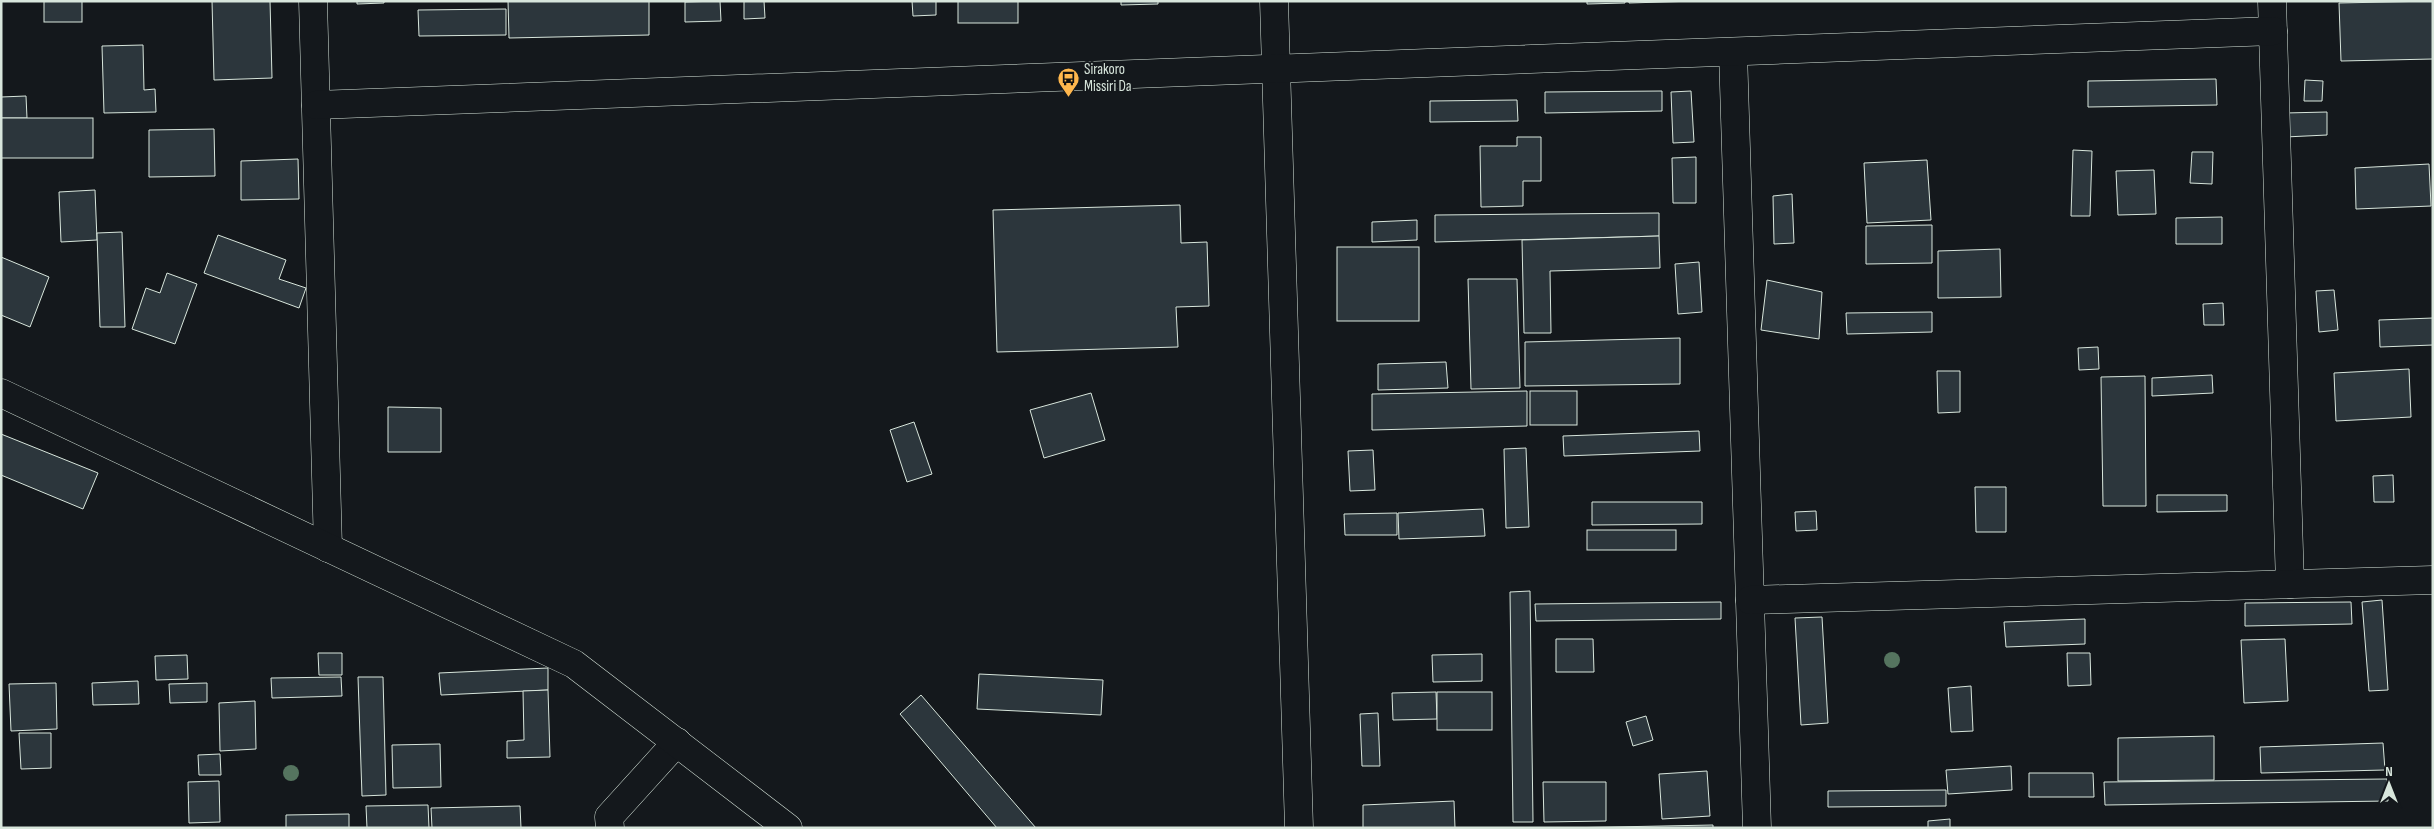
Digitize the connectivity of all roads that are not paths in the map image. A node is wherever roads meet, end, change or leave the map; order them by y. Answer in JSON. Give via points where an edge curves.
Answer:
{"nodes":[{"id":1,"x":314,"y":1,"type":"edge"},
{"id":2,"x":1274,"y":1,"type":"edge"},
{"id":3,"x":2272,"y":1,"type":"edge"},
{"id":4,"x":2273,"y":31,"type":"junction"},
{"id":5,"x":1733,"y":52,"type":"junction"},
{"id":6,"x":1276,"y":69,"type":"junction"},
{"id":7,"x":316,"y":106,"type":"junction"},
{"id":8,"x":1,"y":393,"type":"edge"},
{"id":9,"x":328,"y":548,"type":"junction"},
{"id":10,"x":2433,"y":580,"type":"edge"},
{"id":11,"x":2290,"y":584,"type":"junction"},
{"id":12,"x":1750,"y":600,"type":"junction"},
{"id":13,"x":677,"y":742,"type":"junction"},
{"id":14,"x":610,"y":828,"type":"edge"},
{"id":15,"x":788,"y":828,"type":"edge"},
{"id":16,"x":1299,"y":828,"type":"edge"},
{"id":17,"x":1757,"y":828,"type":"edge"}],
"edges":[{"from":1,"to":7,"type":"street"},
{"from":2,"to":6,"type":"street"},
{"from":3,"to":4,"type":"street"},
{"from":4,"to":5,"type":"street"},
{"from":4,"to":11,"type":"street"},
{"from":5,"to":6,"type":"street"},
{"from":5,"to":12,"type":"street"},
{"from":6,"to":7,"type":"street"},
{"from":6,"to":16,"type":"street"},
{"from":7,"to":9,"type":"street"},
{"from":8,"to":9,"type":"street"},
{"from":9,"to":13,"type":"street","via":[[574,664]]},
{"from":10,"to":11,"type":"street"},
{"from":11,"to":12,"type":"street"},
{"from":12,"to":17,"type":"street"},
{"from":13,"to":14,"type":"street","via":[[609,817]]},
{"from":13,"to":15,"type":"street"}]}
